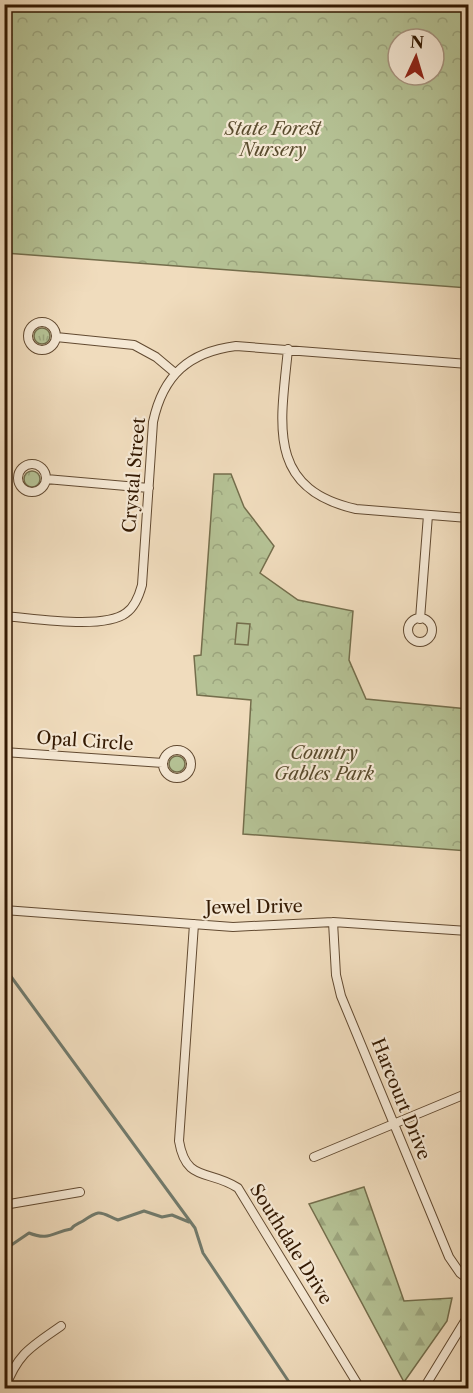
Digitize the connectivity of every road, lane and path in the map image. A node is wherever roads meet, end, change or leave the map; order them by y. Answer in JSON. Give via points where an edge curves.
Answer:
{"nodes":[{"id":1,"x":56,"y":337,"type":"dead end"},
{"id":2,"x":288,"y":350,"type":"junction"},
{"id":3,"x":468,"y":364,"type":"edge"},
{"id":4,"x":175,"y":373,"type":"junction"},
{"id":5,"x":46,"y":479,"type":"dead end"},
{"id":6,"x":149,"y":488,"type":"junction"},
{"id":7,"x":428,"y":515,"type":"junction"},
{"id":8,"x":468,"y":518,"type":"edge"},
{"id":9,"x":4,"y":616,"type":"edge"},
{"id":10,"x":420,"y":619,"type":"dead end"},
{"id":11,"x":4,"y":752,"type":"edge"},
{"id":12,"x":163,"y":763,"type":"dead end"},
{"id":13,"x":4,"y":910,"type":"edge"},
{"id":14,"x":333,"y":922,"type":"junction"},
{"id":15,"x":194,"y":924,"type":"junction"},
{"id":16,"x":468,"y":931,"type":"edge"},
{"id":17,"x":468,"y":1093,"type":"edge"},
{"id":18,"x":393,"y":1124,"type":"junction"},
{"id":19,"x":314,"y":1157,"type":"dead end"},
{"id":20,"x":80,"y":1192,"type":"dead end"},
{"id":21,"x":4,"y":1205,"type":"edge"},
{"id":22,"x":468,"y":1279,"type":"edge"},
{"id":23,"x":468,"y":1316,"type":"edge"},
{"id":24,"x":62,"y":1326,"type":"dead end"},
{"id":25,"x":5,"y":1389,"type":"edge"},
{"id":26,"x":360,"y":1389,"type":"edge"},
{"id":27,"x":424,"y":1389,"type":"edge"}],
"edges":[{"from":1,"to":4,"type":"street","via":[[134,345]]},
{"from":2,"to":3,"type":"street","name":"Crystal Street"},
{"from":2,"to":4,"type":"street","name":"Crystal Street","via":[[216,348]]},
{"from":2,"to":7,"type":"street","via":[[281,430],[283,447],[297,475],[322,498],[338,505]]},
{"from":4,"to":6,"type":"street","name":"Crystal Street","via":[[156,407]]},
{"from":5,"to":6,"type":"street"},
{"from":6,"to":9,"type":"street","name":"Crystal Street","via":[[142,585],[135,604],[127,612],[106,622]]},
{"from":7,"to":8,"type":"street"},
{"from":7,"to":10,"type":"street"},
{"from":11,"to":12,"type":"street","name":"Opal Circle"},
{"from":13,"to":15,"type":"street","name":"Jewel Drive"},
{"from":14,"to":15,"type":"street","name":"Jewel Drive","via":[[233,927]]},
{"from":14,"to":16,"type":"street","name":"Jewel Drive"},
{"from":14,"to":18,"type":"street","name":"Harcourt Drive","via":[[341,996]]},
{"from":15,"to":26,"type":"street","name":"Southdale Drive","via":[[179,1141],[182,1158],[192,1170],[226,1179],[237,1188]]},
{"from":17,"to":18,"type":"street"},
{"from":18,"to":19,"type":"street"},
{"from":18,"to":22,"type":"street","name":"Harcourt Drive","via":[[449,1257]]},
{"from":20,"to":21,"type":"street"},
{"from":23,"to":27,"type":"street"},
{"from":24,"to":25,"type":"street","via":[[28,1349],[13,1368]]}]}
